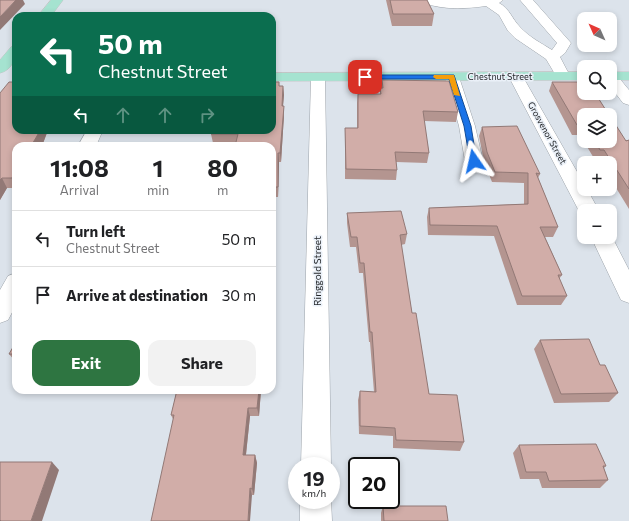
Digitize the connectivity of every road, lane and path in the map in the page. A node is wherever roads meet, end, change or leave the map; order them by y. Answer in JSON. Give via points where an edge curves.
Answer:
{"nodes":[{"id":1,"x":58,"y":0,"type":"edge"},
{"id":2,"x":428,"y":0,"type":"edge"},
{"id":3,"x":526,"y":0,"type":"edge"},
{"id":4,"x":490,"y":1,"type":"edge"},
{"id":5,"x":48,"y":12,"type":"edge"},
{"id":6,"x":552,"y":56,"type":"junction"},
{"id":7,"x":12,"y":58,"type":"edge"},
{"id":8,"x":4,"y":73,"type":"edge"},
{"id":9,"x":562,"y":76,"type":"junction"},
{"id":10,"x":577,"y":76,"type":"edge"},
{"id":11,"x":617,"y":76,"type":"edge"},
{"id":12,"x":629,"y":76,"type":"edge"},
{"id":13,"x":276,"y":77,"type":"edge"},
{"id":14,"x":318,"y":77,"type":"junction"},
{"id":15,"x":452,"y":77,"type":"junction"},
{"id":16,"x":516,"y":77,"type":"junction"},
{"id":17,"x":617,"y":85,"type":"edge"},
{"id":18,"x":629,"y":100,"type":"edge"},
{"id":19,"x":474,"y":161,"type":"dead end"},
{"id":20,"x":585,"y":204,"type":"edge"},
{"id":21,"x":605,"y":244,"type":"edge"},
{"id":22,"x":12,"y":290,"type":"edge"},
{"id":23,"x":629,"y":294,"type":"edge"},
{"id":24,"x":0,"y":313,"type":"edge"},
{"id":25,"x":316,"y":457,"type":"edge"},
{"id":26,"x":316,"y":509,"type":"edge"},
{"id":27,"x":316,"y":521,"type":"edge"}],
"edges":[{"from":1,"to":5,"type":"main road"},
{"from":2,"to":4,"type":"street","via":[[446,4]]},
{"from":3,"to":6,"type":"street","via":[[564,43]]},
{"from":4,"to":6,"type":"street","via":[[504,13],[520,35]]},
{"from":6,"to":9,"type":"street"},
{"from":7,"to":8,"type":"main road"},
{"from":9,"to":10,"type":"main road","name":"Chestnut Street"},
{"from":9,"to":16,"type":"main road","name":"Chestnut Street"},
{"from":11,"to":12,"type":"main road"},
{"from":13,"to":14,"type":"main road","name":"Chestnut Street"},
{"from":14,"to":15,"type":"main road","name":"Chestnut Street"},
{"from":14,"to":25,"type":"street","name":"Ringgold Street"},
{"from":15,"to":16,"type":"main road","name":"Chestnut Street"},
{"from":15,"to":19,"type":"street","via":[[468,126]]},
{"from":16,"to":20,"type":"street","name":"Grosvenor Street"},
{"from":17,"to":18,"type":"street"},
{"from":21,"to":23,"type":"street"},
{"from":22,"to":24,"type":"street"},
{"from":26,"to":27,"type":"street"}]}
